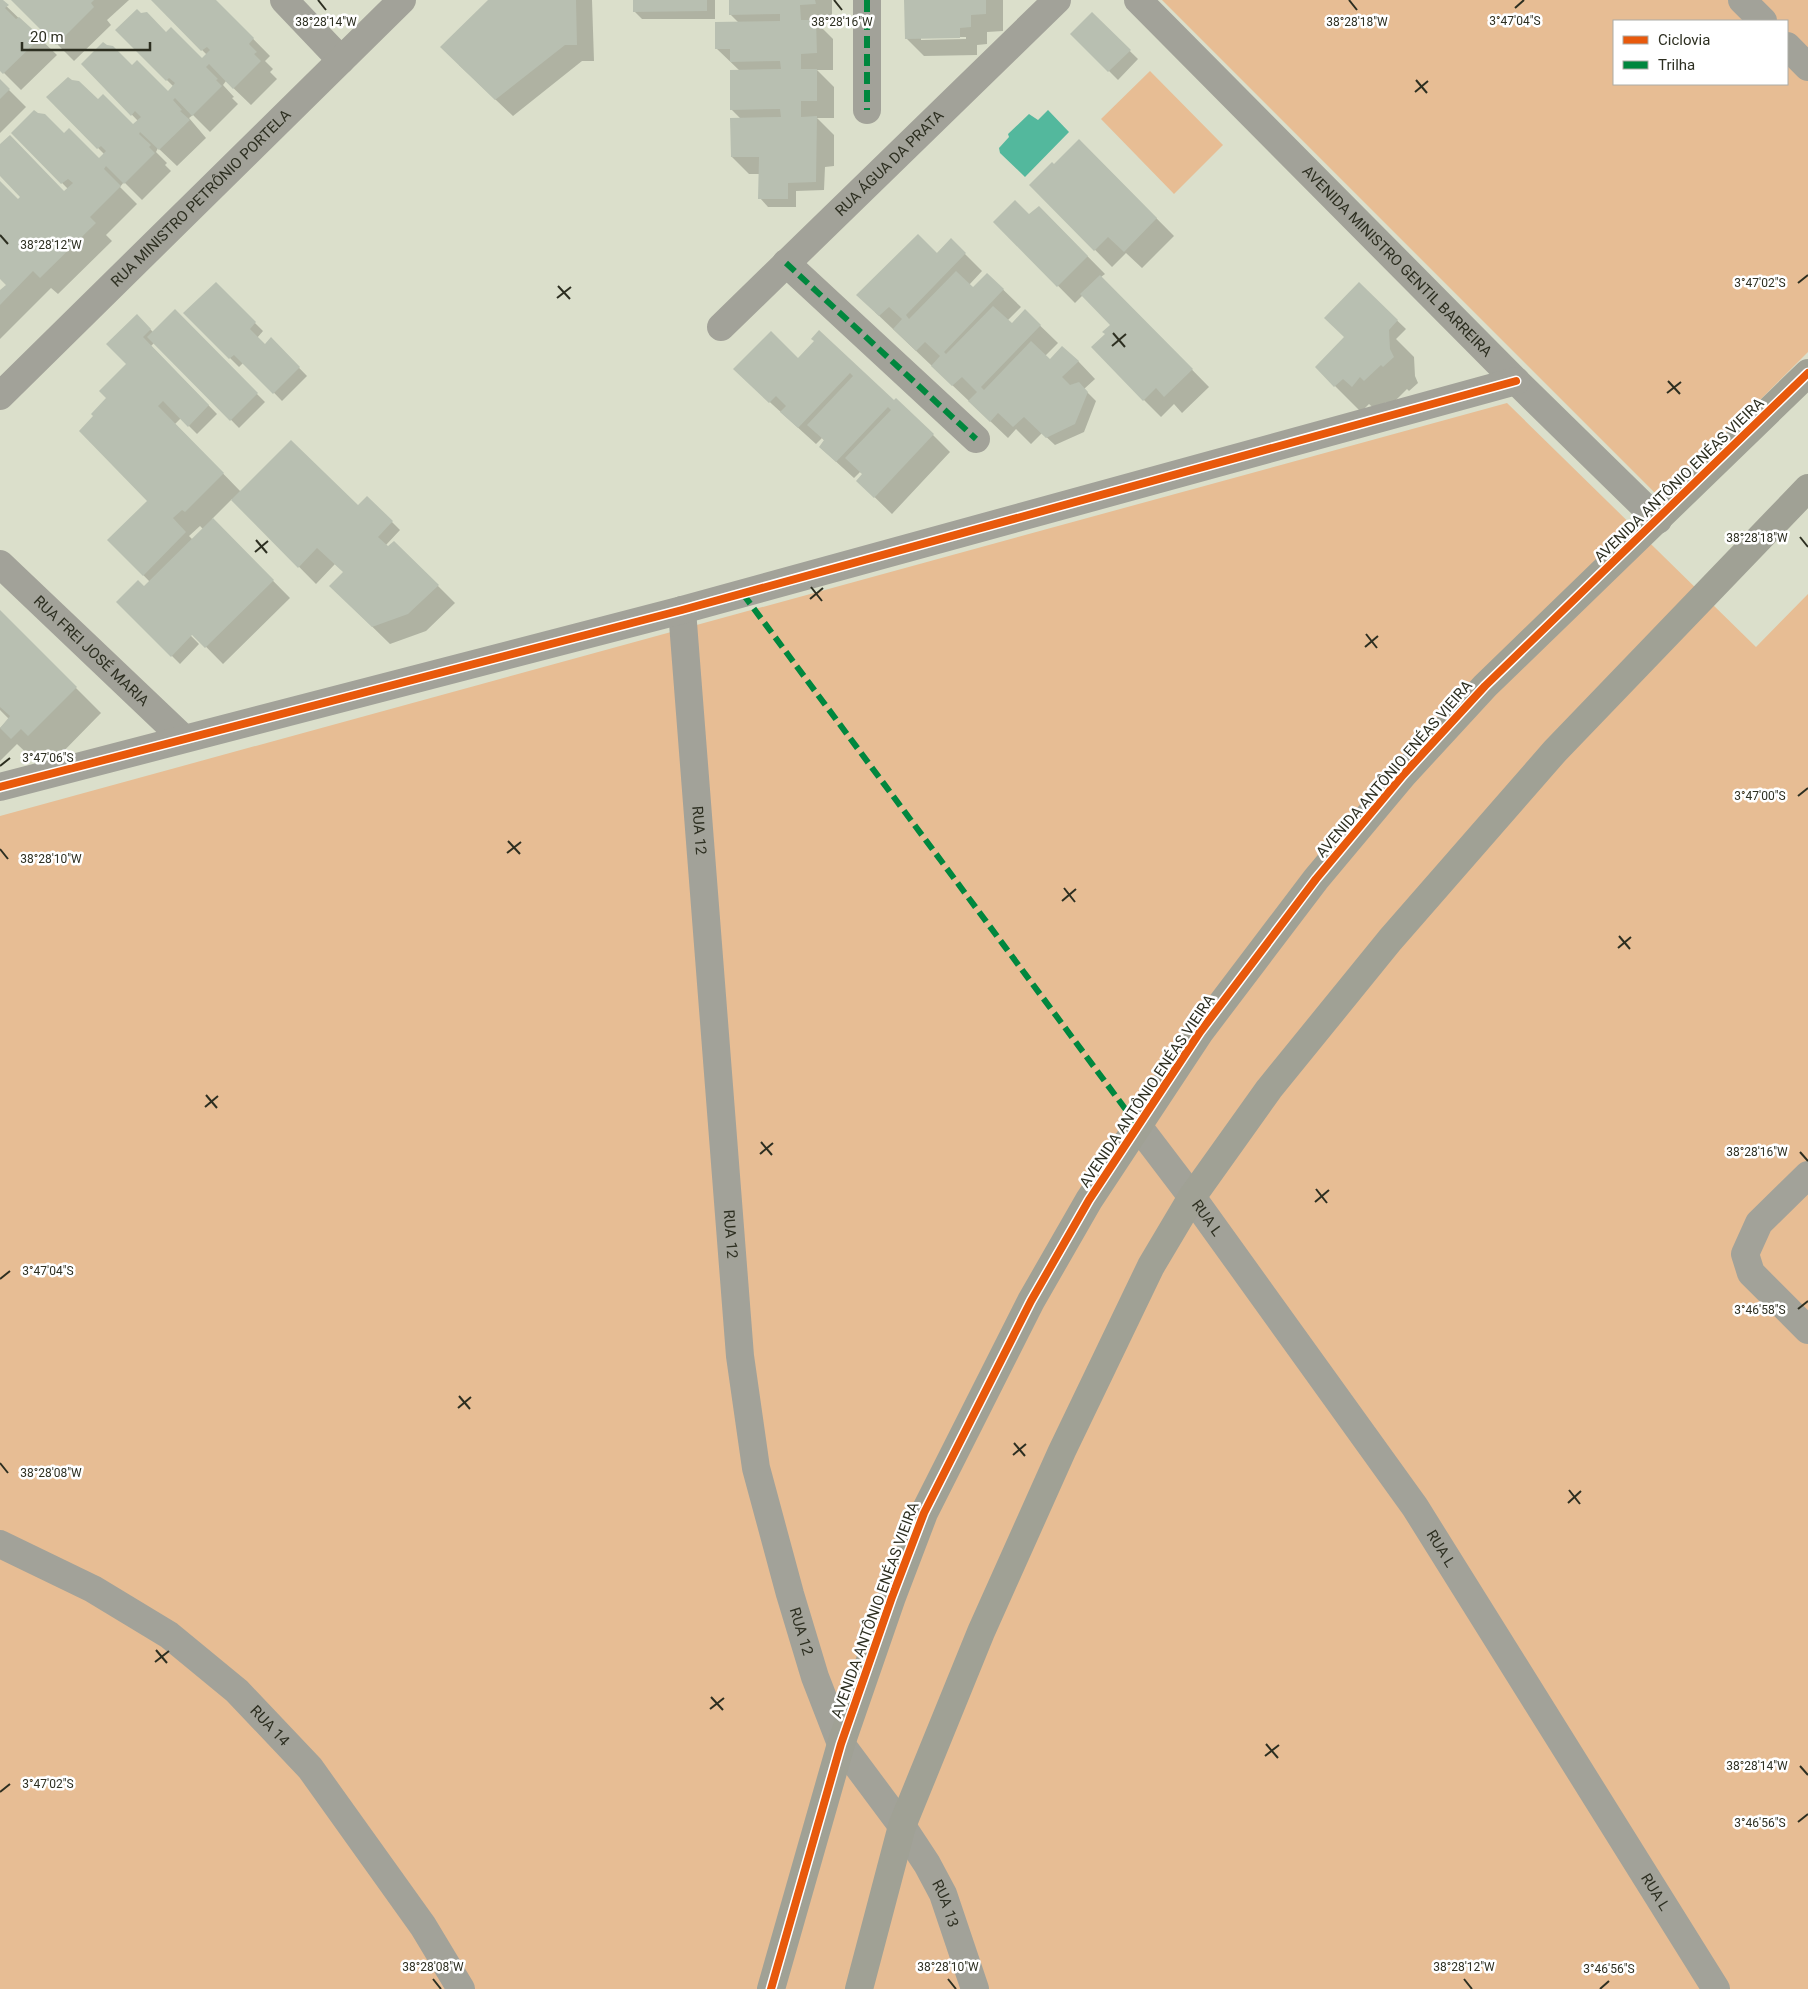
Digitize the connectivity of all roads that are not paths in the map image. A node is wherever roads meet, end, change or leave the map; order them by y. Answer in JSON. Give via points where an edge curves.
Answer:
{"nodes":[{"id":1,"x":284,"y":0,"type":"edge"},
{"id":2,"x":402,"y":0,"type":"edge"},
{"id":3,"x":867,"y":0,"type":"edge"},
{"id":4,"x":1057,"y":0,"type":"edge"},
{"id":5,"x":1138,"y":0,"type":"edge"},
{"id":6,"x":1742,"y":0,"type":"edge"},
{"id":7,"x":1762,"y":20,"type":"edge"},
{"id":8,"x":1788,"y":47,"type":"edge"},
{"id":9,"x":341,"y":60,"type":"junction"},
{"id":10,"x":1808,"y":67,"type":"edge"},
{"id":11,"x":867,"y":110,"type":"dead end"},
{"id":12,"x":786,"y":263,"type":"junction"},
{"id":13,"x":721,"y":326,"type":"dead end"},
{"id":14,"x":1808,"y":372,"type":"edge"},
{"id":15,"x":1516,"y":381,"type":"junction"},
{"id":16,"x":0,"y":396,"type":"edge"},
{"id":17,"x":976,"y":439,"type":"dead end"},
{"id":18,"x":1808,"y":488,"type":"edge"},
{"id":19,"x":1658,"y":520,"type":"junction"},
{"id":20,"x":0,"y":564,"type":"edge"},
{"id":21,"x":682,"y":610,"type":"junction"},
{"id":22,"x":183,"y":738,"type":"junction"},
{"id":23,"x":0,"y":787,"type":"edge"},
{"id":24,"x":1138,"y":1126,"type":"junction"},
{"id":25,"x":1808,"y":1174,"type":"edge"},
{"id":26,"x":1192,"y":1197,"type":"junction"},
{"id":27,"x":1808,"y":1330,"type":"edge"},
{"id":28,"x":0,"y":1544,"type":"edge"},
{"id":29,"x":841,"y":1744,"type":"junction"},
{"id":30,"x":902,"y":1826,"type":"junction"},
{"id":31,"x":461,"y":1989,"type":"edge"},
{"id":32,"x":771,"y":1989,"type":"edge"},
{"id":33,"x":859,"y":1989,"type":"edge"},
{"id":34,"x":975,"y":1989,"type":"edge"},
{"id":35,"x":1716,"y":1989,"type":"edge"}],
"edges":[{"from":1,"to":9,"type":"street"},
{"from":2,"to":9,"type":"street","name":"RUA MINISTRO PETRÔNIO PORTELA"},
{"from":3,"to":11,"type":"street"},
{"from":4,"to":12,"type":"street","name":"RUA ÁGUA DA PRATA"},
{"from":5,"to":15,"type":"street","name":"AVENIDA MINISTRO GENTIL BARREIRA"},
{"from":6,"to":7,"type":"street"},
{"from":8,"to":10,"type":"street"},
{"from":9,"to":16,"type":"street","name":"RUA MINISTRO PETRÔNIO PORTELA"},
{"from":12,"to":13,"type":"street","name":"RUA ÁGUA DA PRATA"},
{"from":12,"to":17,"type":"street"},
{"from":14,"to":19,"type":"street","name":"AVENIDA ANTÔNIO ENÉAS VIEIRA"},
{"from":15,"to":19,"type":"street","name":"AVENIDA MINISTRO GENTIL BARREIRA"},
{"from":15,"to":21,"type":"street"},
{"from":18,"to":26,"type":"street","via":[[1555,751],[1390,940],[1269,1089]]},
{"from":19,"to":24,"type":"street","name":"AVENIDA ANTÔNIO ENÉAS VIEIRA","via":[[1485,686],[1403,775],[1316,879],[1200,1032]]},
{"from":20,"to":22,"type":"street","name":"RUA FREI JOSÉ MARIA"},
{"from":21,"to":22,"type":"street"},
{"from":21,"to":29,"type":"street","name":"RUA 12","via":[[741,1365],[756,1468],[815,1677]]},
{"from":22,"to":23,"type":"street"},
{"from":24,"to":26,"type":"street","name":"RUA L"},
{"from":24,"to":29,"type":"street","name":"AVENIDA ANTÔNIO ENÉAS VIEIRA","via":[[1089,1200],[1031,1301],[924,1513]]},
{"from":25,"to":27,"type":"street","via":[[1759,1223],[1746,1254],[1751,1273]]},
{"from":26,"to":30,"type":"street","via":[[1151,1266],[1062,1451],[980,1632]]},
{"from":26,"to":35,"type":"street","name":"RUA L","via":[[1415,1507]]},
{"from":28,"to":31,"type":"street","name":"RUA 14","via":[[93,1589],[169,1635],[237,1691],[310,1768],[423,1926]]},
{"from":29,"to":30,"type":"street","name":"RUA 12"},
{"from":29,"to":32,"type":"street","name":"AVENIDA ANTÔNIO ENÉAS VIEIRA"},
{"from":30,"to":33,"type":"street"},
{"from":30,"to":34,"type":"street","name":"RUA 13","via":[[943,1894]]}]}
